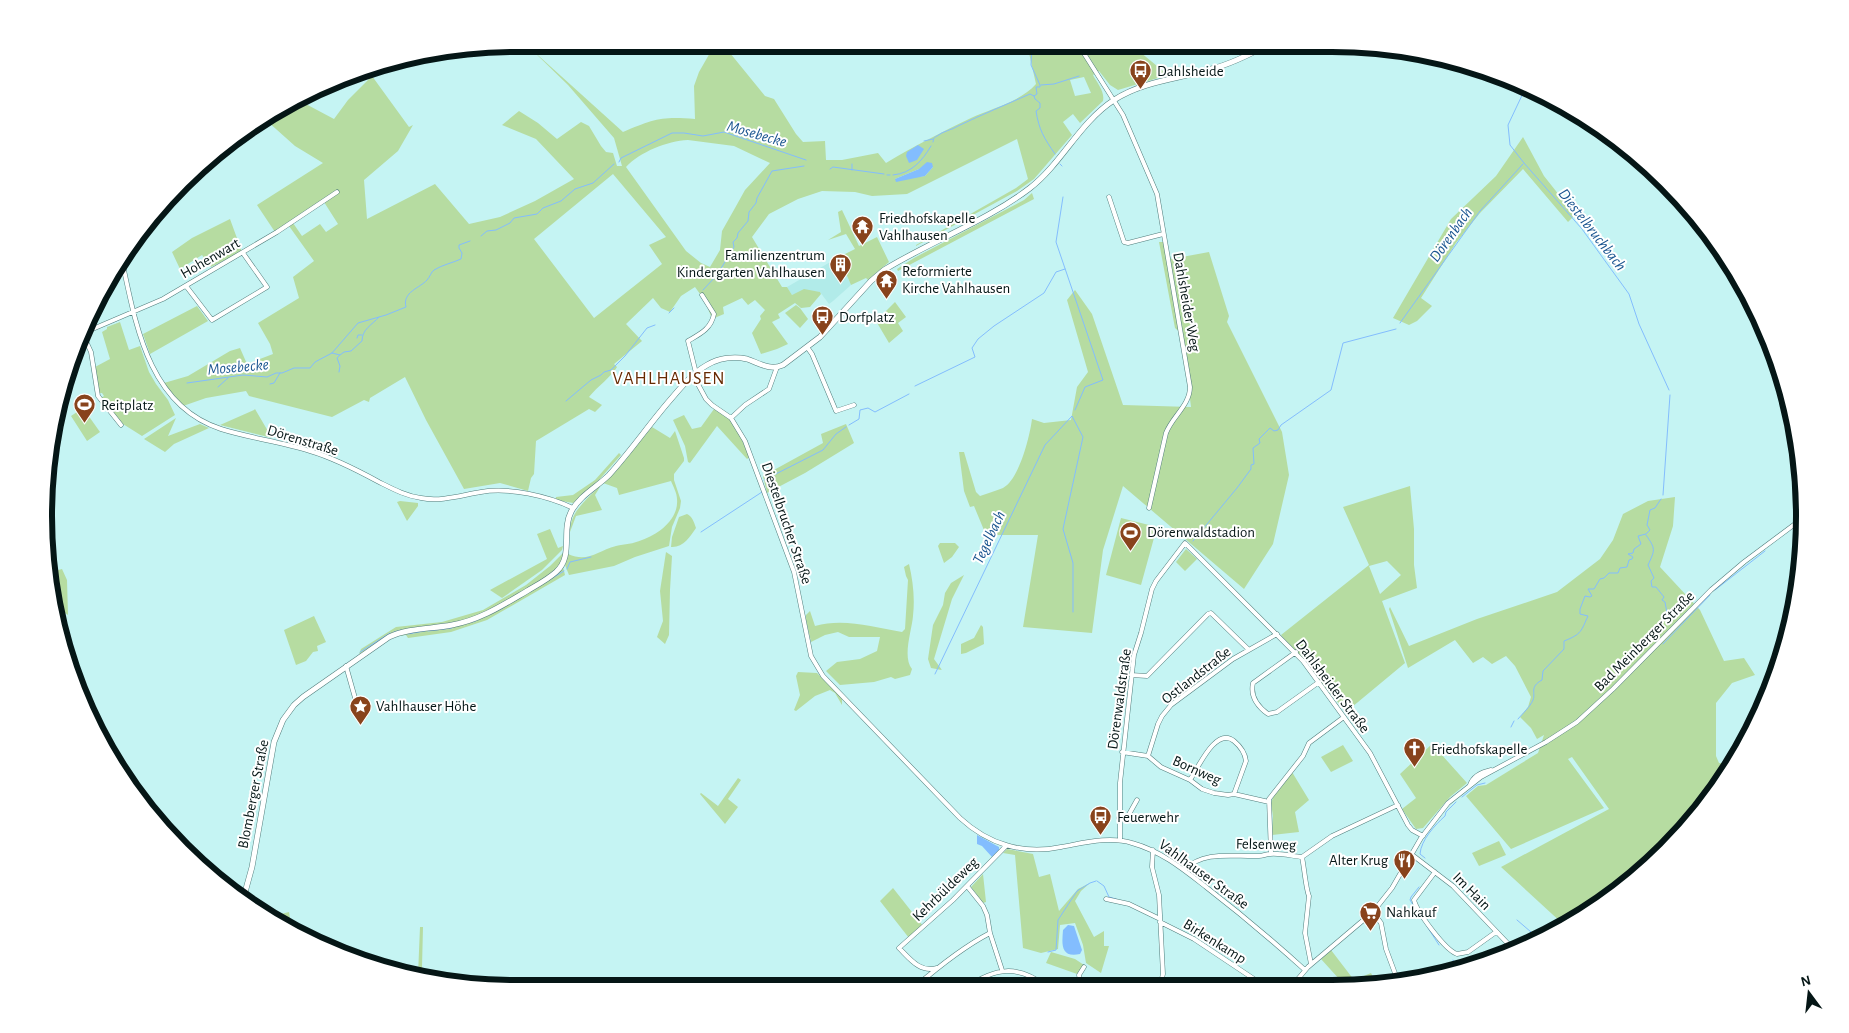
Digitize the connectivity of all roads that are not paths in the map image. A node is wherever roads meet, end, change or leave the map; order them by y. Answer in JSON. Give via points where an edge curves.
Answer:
{"nodes":[{"id":1,"x":1083,"y":52,"type":"edge"},
{"id":2,"x":1254,"y":52,"type":"edge"},
{"id":3,"x":1114,"y":100,"type":"junction"},
{"id":4,"x":337,"y":192,"type":"dead end"},
{"id":5,"x":1108,"y":197,"type":"dead end"},
{"id":6,"x":1163,"y":234,"type":"junction"},
{"id":7,"x":243,"y":253,"type":"junction"},
{"id":8,"x":124,"y":270,"type":"edge"},
{"id":9,"x":186,"y":286,"type":"junction"},
{"id":10,"x":702,"y":295,"type":"dead end"},
{"id":11,"x":134,"y":311,"type":"junction"},
{"id":12,"x":92,"y":329,"type":"edge"},
{"id":13,"x":87,"y":343,"type":"edge"},
{"id":14,"x":807,"y":347,"type":"junction"},
{"id":15,"x":776,"y":367,"type":"junction"},
{"id":16,"x":695,"y":374,"type":"junction"},
{"id":17,"x":854,"y":405,"type":"dead end"},
{"id":18,"x":731,"y":418,"type":"junction"},
{"id":19,"x":121,"y":426,"type":"dead end"},
{"id":20,"x":573,"y":508,"type":"junction"},
{"id":21,"x":1149,"y":508,"type":"dead end"},
{"id":22,"x":1796,"y":523,"type":"edge"},
{"id":23,"x":1185,"y":542,"type":"joint"},
{"id":24,"x":1278,"y":634,"type":"junction"},
{"id":25,"x":1248,"y":649,"type":"junction"},
{"id":26,"x":1296,"y":652,"type":"junction"},
{"id":27,"x":346,"y":666,"type":"junction"},
{"id":28,"x":1131,"y":675,"type":"junction"},
{"id":29,"x":1319,"y":682,"type":"junction"},
{"id":30,"x":360,"y":712,"type":"dead end"},
{"id":31,"x":1344,"y":717,"type":"junction"},
{"id":32,"x":1122,"y":752,"type":"junction"},
{"id":33,"x":1148,"y":756,"type":"junction"},
{"id":34,"x":1190,"y":780,"type":"junction"},
{"id":35,"x":1234,"y":794,"type":"junction"},
{"id":36,"x":1137,"y":800,"type":"dead end"},
{"id":37,"x":1269,"y":802,"type":"junction"},
{"id":38,"x":1398,"y":806,"type":"junction"},
{"id":39,"x":1128,"y":816,"type":"junction"},
{"id":40,"x":1119,"y":818,"type":"junction"},
{"id":41,"x":1159,"y":821,"type":"dead end"},
{"id":42,"x":1423,"y":836,"type":"junction"},
{"id":43,"x":985,"y":837,"type":"joint"},
{"id":44,"x":1120,"y":840,"type":"junction"},
{"id":45,"x":1006,"y":846,"type":"junction"},
{"id":46,"x":1153,"y":850,"type":"junction"},
{"id":47,"x":1412,"y":853,"type":"junction"},
{"id":48,"x":1271,"y":854,"type":"junction"},
{"id":49,"x":1302,"y":857,"type":"junction"},
{"id":50,"x":1184,"y":870,"type":"junction"},
{"id":51,"x":1435,"y":872,"type":"junction"},
{"id":52,"x":967,"y":886,"type":"junction"},
{"id":53,"x":245,"y":892,"type":"edge"},
{"id":54,"x":1106,"y":899,"type":"dead end"},
{"id":55,"x":1373,"y":912,"type":"junction"},
{"id":56,"x":1160,"y":921,"type":"junction"},
{"id":57,"x":990,"y":932,"type":"junction"},
{"id":58,"x":1496,"y":932,"type":"junction"},
{"id":59,"x":1509,"y":945,"type":"edge"},
{"id":60,"x":1312,"y":964,"type":"junction"},
{"id":61,"x":1084,"y":967,"type":"dead end"},
{"id":62,"x":937,"y":968,"type":"junction"},
{"id":63,"x":1002,"y":970,"type":"junction"},
{"id":64,"x":1305,"y":970,"type":"junction"},
{"id":65,"x":1396,"y":976,"type":"edge"},
{"id":66,"x":923,"y":980,"type":"edge"},
{"id":67,"x":978,"y":980,"type":"edge"},
{"id":68,"x":1036,"y":980,"type":"edge"},
{"id":69,"x":1080,"y":980,"type":"edge"},
{"id":70,"x":1162,"y":980,"type":"edge"},
{"id":71,"x":1256,"y":980,"type":"edge"},
{"id":72,"x":1297,"y":980,"type":"edge"}],
"edges":[{"from":1,"to":3,"type":"street","name":"Dahlsheider Weg"},
{"from":2,"to":3,"type":"main road","via":[[1222,66],[1152,83]]},
{"from":3,"to":6,"type":"street","name":"Dahlsheider Weg","via":[[1157,194]]},
{"from":3,"to":14,"type":"main road","via":[[1092,117],[1053,166],[1031,187],[884,270]]},
{"from":4,"to":7,"type":"street","name":"Hohenwart"},
{"from":5,"to":6,"type":"street","via":[[1124,242]]},
{"from":6,"to":21,"type":"street","name":"Dahlsheider Weg","via":[[1190,395],[1169,424]]},
{"from":7,"to":9,"type":"street","name":"Hohenwart"},
{"from":7,"to":9,"type":"street","via":[[267,287],[212,320]]},
{"from":8,"to":11,"type":"street","name":"Dörenstraße"},
{"from":9,"to":11,"type":"street","name":"Hohenwart"},
{"from":10,"to":16,"type":"street","name":"Diestelbrucher Straße","via":[[714,314],[712,323],[688,342]]},
{"from":11,"to":12,"type":"street","name":"Hohenwart"},
{"from":11,"to":20,"type":"street","name":"Dörenstraße","via":[[147,355],[163,387],[182,408],[202,421],[221,429],[310,451],[400,492],[421,498],[443,499],[512,490]]},
{"from":13,"to":19,"type":"street","via":[[98,396]]},
{"from":14,"to":15,"type":"main road"},
{"from":14,"to":17,"type":"street","via":[[836,412]]},
{"from":15,"to":16,"type":"main road","via":[[729,358],[714,361]]},
{"from":15,"to":18,"type":"street","via":[[768,389]]},
{"from":16,"to":18,"type":"street","name":"Diestelbrucher Straße","via":[[710,403]]},
{"from":16,"to":20,"type":"main road","via":[[609,474]]},
{"from":18,"to":43,"type":"street","name":"Diestelbrucher Straße","via":[[745,441],[794,572],[814,664],[960,818]]},
{"from":20,"to":27,"type":"main road","name":"Blomberger Straße","via":[[564,562],[551,576],[499,608],[476,618],[450,626],[393,635]]},
{"from":22,"to":42,"type":"street","name":"Bad Meinberger Straße","via":[[1711,590],[1577,722],[1470,785],[1448,803]]},
{"from":23,"to":24,"type":"street","name":"Dahlsheider Straße"},
{"from":23,"to":28,"type":"street","name":"Dörenwaldstraße","via":[[1152,589]]},
{"from":24,"to":25,"type":"street","name":"Ostlandstraße"},
{"from":24,"to":26,"type":"street","name":"Dahlsheider Straße"},
{"from":25,"to":28,"type":"street","via":[[1211,613],[1147,676]]},
{"from":25,"to":33,"type":"street","name":"Ostlandstraße","via":[[1166,710]]},
{"from":26,"to":29,"type":"street","name":"Dahlsheider Straße"},
{"from":26,"to":29,"type":"street","via":[[1253,683],[1252,694],[1260,708],[1268,714],[1277,712]]},
{"from":27,"to":30,"type":"street"},
{"from":27,"to":53,"type":"main road","name":"Blomberger Straße","via":[[297,702],[278,729]]},
{"from":28,"to":32,"type":"street","name":"Dörenwaldstraße"},
{"from":29,"to":31,"type":"street","name":"Dahlsheider Straße"},
{"from":31,"to":37,"type":"street","via":[[1309,743]]},
{"from":31,"to":38,"type":"street","name":"Dahlsheider Straße","via":[[1370,753]]},
{"from":32,"to":33,"type":"street"},
{"from":32,"to":40,"type":"street","name":"Dörenwaldstraße"},
{"from":33,"to":34,"type":"street","name":"Bornweg","via":[[1161,767]]},
{"from":34,"to":35,"type":"street","name":"Bornweg","via":[[1214,793]]},
{"from":34,"to":35,"type":"street","via":[[1214,742],[1231,738],[1239,745],[1246,761]]},
{"from":35,"to":37,"type":"street","name":"Bornweg"},
{"from":36,"to":39,"type":"street"},
{"from":37,"to":48,"type":"street"},
{"from":38,"to":42,"type":"street","name":"Dahlsheider Straße","via":[[1412,830]]},
{"from":38,"to":49,"type":"street","name":"Felsenweg","via":[[1332,836]]},
{"from":39,"to":40,"type":"street"},
{"from":39,"to":41,"type":"street"},
{"from":40,"to":44,"type":"street","name":"Dörenwaldstraße"},
{"from":42,"to":47,"type":"street","name":"Bad Meinberger Straße"},
{"from":43,"to":45,"type":"street","name":"Vahlhauser Straße"},
{"from":44,"to":45,"type":"street","name":"Vahlhauser Straße","via":[[1097,840],[1039,850]]},
{"from":44,"to":46,"type":"street","name":"Vahlhauser Straße"},
{"from":45,"to":52,"type":"street","name":"Kehrbüldeweg"},
{"from":46,"to":50,"type":"street","name":"Vahlhauser Straße"},
{"from":46,"to":56,"type":"street","via":[[1152,867],[1159,895]]},
{"from":47,"to":51,"type":"street","name":"Im Hain"},
{"from":47,"to":55,"type":"street","name":"Bad Meinberger Straße","via":[[1392,888]]},
{"from":48,"to":49,"type":"street","name":"Felsenweg"},
{"from":48,"to":50,"type":"street","name":"Felsenweg","via":[[1210,857],[1190,864]]},
{"from":49,"to":60,"type":"street","via":[[1309,896],[1305,933]]},
{"from":50,"to":64,"type":"street","name":"Vahlhauser Straße","via":[[1263,932]]},
{"from":51,"to":58,"type":"street","name":"Im Hain","via":[[1453,886]]},
{"from":51,"to":58,"type":"street","via":[[1414,900],[1447,948],[1457,954],[1468,952]]},
{"from":52,"to":57,"type":"street","via":[[983,906]]},
{"from":52,"to":62,"type":"street","name":"Kehrbüldeweg","via":[[899,948],[914,964],[930,970]]},
{"from":54,"to":56,"type":"street","name":"Birkenkamp","via":[[1129,904]]},
{"from":55,"to":60,"type":"street","name":"Bad Meinberger Straße"},
{"from":55,"to":65,"type":"street","via":[[1381,923]]},
{"from":56,"to":70,"type":"street"},
{"from":56,"to":71,"type":"street","name":"Birkenkamp","via":[[1194,939]]},
{"from":57,"to":62,"type":"street"},
{"from":57,"to":63,"type":"street"},
{"from":58,"to":59,"type":"street","name":"Im Hain"},
{"from":60,"to":64,"type":"street","name":"Bad Meinberger Straße"},
{"from":61,"to":69,"type":"street"},
{"from":62,"to":66,"type":"street"},
{"from":63,"to":67,"type":"street"},
{"from":63,"to":68,"type":"street"},
{"from":64,"to":72,"type":"street","name":"Bad Meinberger Straße"}]}
